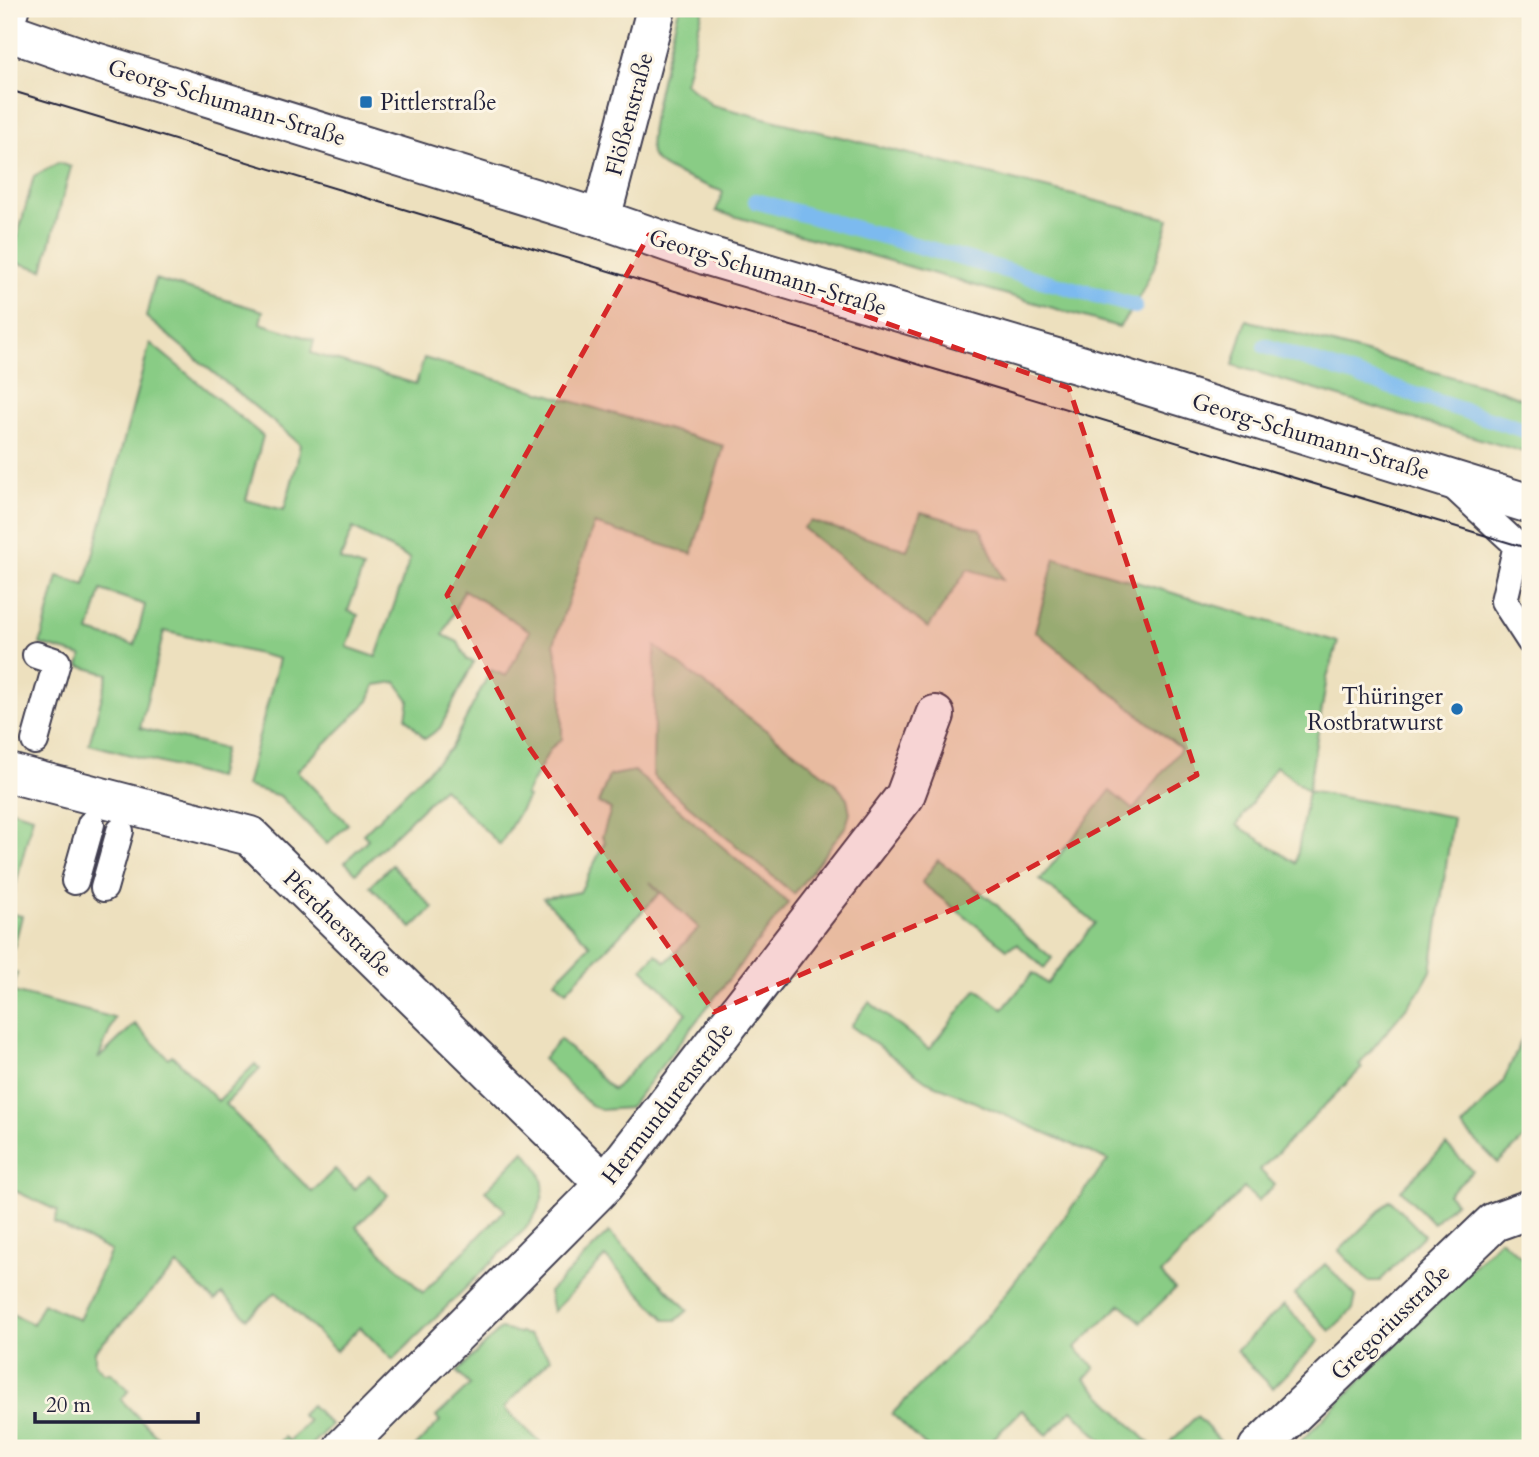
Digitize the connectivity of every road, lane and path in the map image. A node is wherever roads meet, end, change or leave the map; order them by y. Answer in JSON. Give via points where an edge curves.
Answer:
{"nodes":[{"id":1,"x":656,"y":9,"type":"edge"},
{"id":2,"x":9,"y":32,"type":"edge"},
{"id":3,"x":601,"y":219,"type":"junction"},
{"id":4,"x":1443,"y":478,"type":"junction"},
{"id":5,"x":1530,"y":504,"type":"edge"},
{"id":6,"x":1530,"y":641,"type":"edge"},
{"id":7,"x":36,"y":655,"type":"dead end"},
{"id":8,"x":935,"y":715,"type":"dead end"},
{"id":9,"x":35,"y":741,"type":"dead end"},
{"id":10,"x":9,"y":773,"type":"edge"},
{"id":11,"x":91,"y":824,"type":"dead end"},
{"id":12,"x":120,"y":831,"type":"dead end"},
{"id":13,"x":75,"y":881,"type":"dead end"},
{"id":14,"x":104,"y":888,"type":"dead end"},
{"id":15,"x":605,"y":1185,"type":"junction"},
{"id":16,"x":1530,"y":1209,"type":"edge"},
{"id":17,"x":343,"y":1448,"type":"edge"},
{"id":18,"x":1258,"y":1448,"type":"edge"}],
"edges":[{"from":1,"to":3,"type":"street","name":"Flößenstraße"},
{"from":2,"to":3,"type":"street","name":"Georg-Schumann-Straße"},
{"from":3,"to":4,"type":"street","name":"Georg-Schumann-Straße","via":[[705,256],[1097,370]]},
{"from":4,"to":5,"type":"street","name":"Georg-Schumann-Straße"},
{"from":4,"to":6,"type":"lane","via":[[1517,545],[1504,601]]},
{"from":7,"to":9,"type":"lane","via":[[57,662]]},
{"from":8,"to":15,"type":"street","name":"Hermundurenstraße","via":[[905,796]]},
{"from":10,"to":15,"type":"street","name":"Pferdnerstraße","via":[[250,836]]},
{"from":11,"to":13,"type":"lane"},
{"from":12,"to":14,"type":"lane"},
{"from":15,"to":17,"type":"street","name":"Hermundurenstraße"},
{"from":16,"to":18,"type":"street","name":"Gregoriusstraße","via":[[1494,1222]]}]}
